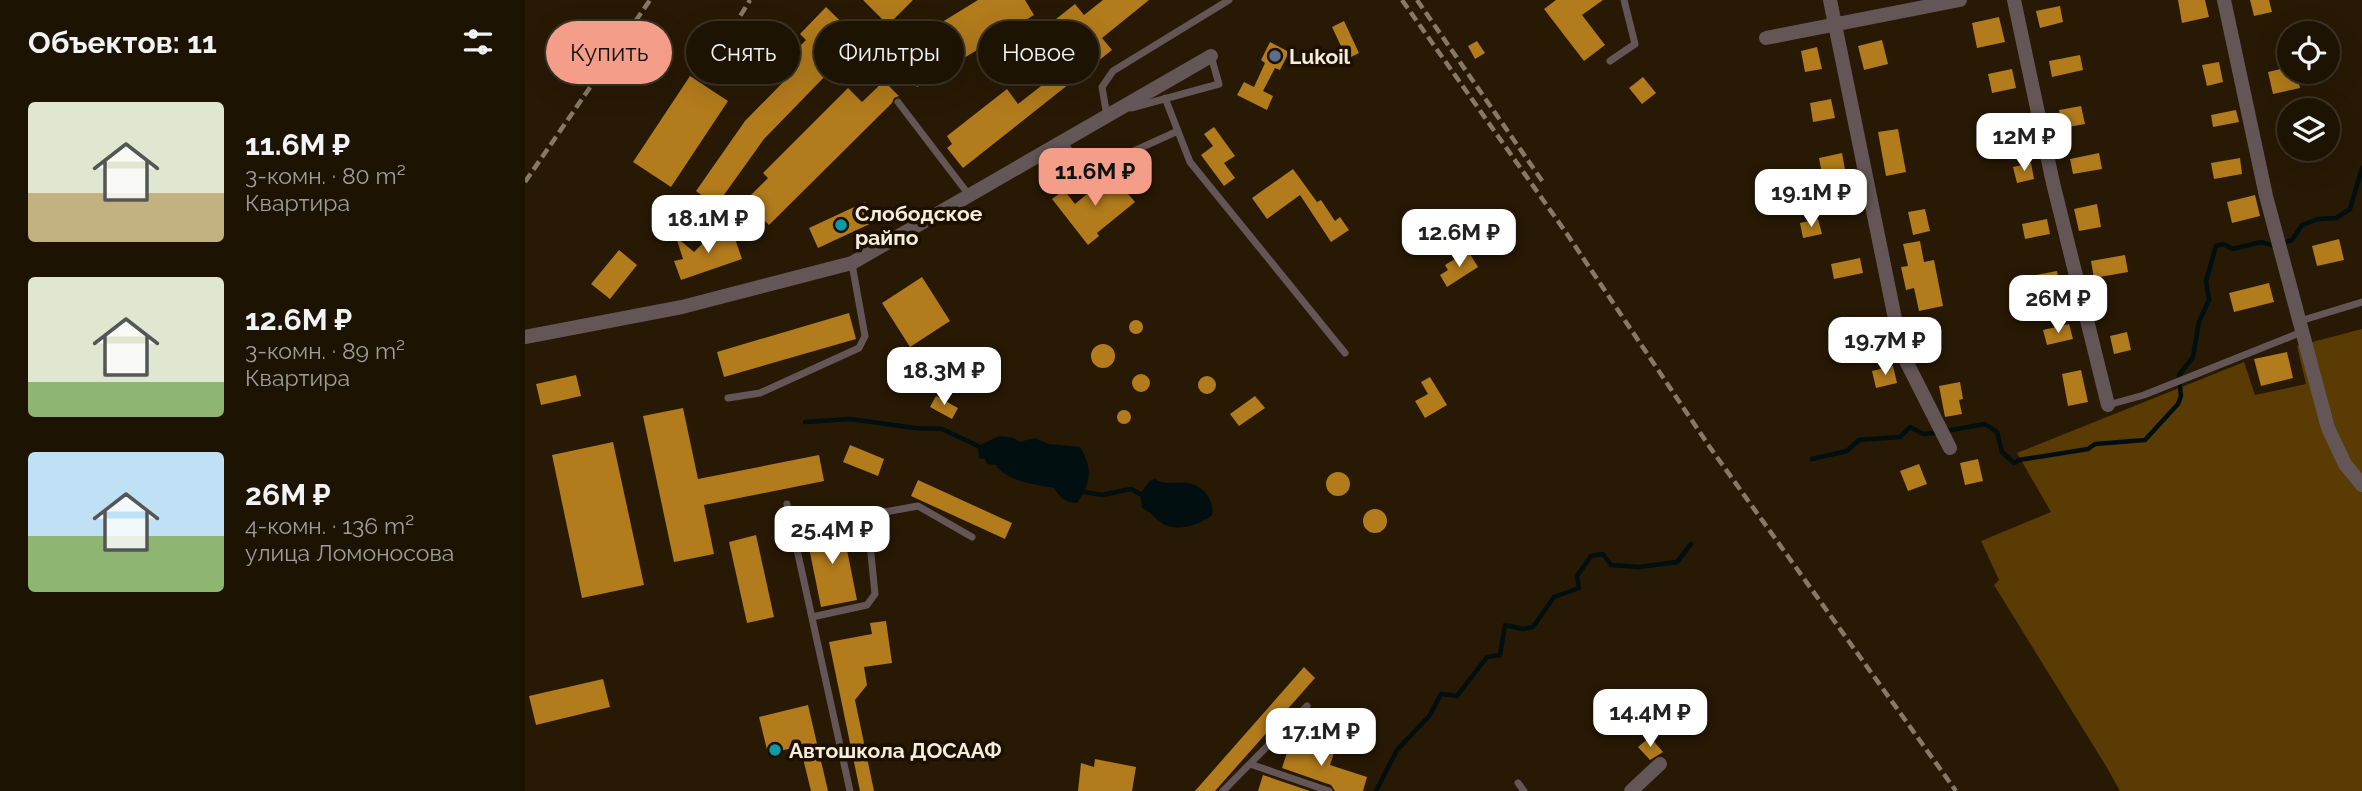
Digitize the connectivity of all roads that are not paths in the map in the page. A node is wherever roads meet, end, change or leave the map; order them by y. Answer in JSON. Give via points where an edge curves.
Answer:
{"nodes":[{"id":1,"x":1229,"y":0,"type":"edge"},
{"id":2,"x":1624,"y":0,"type":"edge"},
{"id":3,"x":1830,"y":0,"type":"edge"},
{"id":4,"x":1960,"y":0,"type":"edge"},
{"id":5,"x":2014,"y":0,"type":"edge"},
{"id":6,"x":2224,"y":0,"type":"edge"},
{"id":7,"x":1836,"y":24,"type":"junction"},
{"id":8,"x":1766,"y":38,"type":"dead end"},
{"id":9,"x":1211,"y":56,"type":"joint"},
{"id":10,"x":1610,"y":61,"type":"dead end"},
{"id":11,"x":1165,"y":98,"type":"junction"},
{"id":12,"x":898,"y":102,"type":"dead end"},
{"id":13,"x":1110,"y":114,"type":"junction"},
{"id":14,"x":1178,"y":131,"type":"junction"},
{"id":15,"x":1063,"y":141,"type":"junction"},
{"id":16,"x":969,"y":196,"type":"junction"},
{"id":17,"x":852,"y":263,"type":"junction"},
{"id":18,"x":2362,"y":302,"type":"edge"},
{"id":19,"x":2301,"y":327,"type":"junction"},
{"id":20,"x":525,"y":337,"type":"edge"},
{"id":21,"x":1345,"y":353,"type":"dead end"},
{"id":22,"x":728,"y":398,"type":"dead end"},
{"id":23,"x":2108,"y":405,"type":"joint"},
{"id":24,"x":1949,"y":448,"type":"dead end"},
{"id":25,"x":2362,"y":485,"type":"edge"},
{"id":26,"x":787,"y":504,"type":"dead end"},
{"id":27,"x":972,"y":537,"type":"dead end"},
{"id":28,"x":812,"y":617,"type":"junction"},
{"id":29,"x":1307,"y":706,"type":"dead end"},
{"id":30,"x":1282,"y":731,"type":"junction"},
{"id":31,"x":1326,"y":744,"type":"dead end"},
{"id":32,"x":1250,"y":764,"type":"junction"},
{"id":33,"x":1660,"y":764,"type":"dead end"},
{"id":34,"x":1518,"y":783,"type":"dead end"},
{"id":35,"x":850,"y":791,"type":"edge"},
{"id":36,"x":1223,"y":791,"type":"edge"},
{"id":37,"x":1329,"y":791,"type":"edge"},
{"id":38,"x":1524,"y":791,"type":"edge"},
{"id":39,"x":1631,"y":791,"type":"edge"}],
"edges":[{"from":1,"to":13,"type":"lane","via":[[1113,71],[1102,87]]},
{"from":2,"to":10,"type":"lane","via":[[1635,44]]},
{"from":3,"to":7,"type":"street"},
{"from":4,"to":7,"type":"street"},
{"from":5,"to":23,"type":"street"},
{"from":6,"to":19,"type":"street","via":[[2266,195]]},
{"from":7,"to":8,"type":"street"},
{"from":7,"to":24,"type":"street","via":[[1902,353]]},
{"from":9,"to":11,"type":"lane","via":[[1219,84]]},
{"from":9,"to":13,"type":"street"},
{"from":11,"to":13,"type":"lane"},
{"from":11,"to":14,"type":"lane"},
{"from":12,"to":16,"type":"lane"},
{"from":13,"to":15,"type":"street"},
{"from":14,"to":15,"type":"lane","via":[[1086,173]]},
{"from":14,"to":21,"type":"lane","via":[[1190,162]]},
{"from":15,"to":16,"type":"street"},
{"from":16,"to":17,"type":"street"},
{"from":17,"to":20,"type":"street","via":[[682,307]]},
{"from":17,"to":22,"type":"lane","via":[[865,336],[859,348],[760,393]]},
{"from":18,"to":19,"type":"lane"},
{"from":19,"to":23,"type":"lane","via":[[2144,395]]},
{"from":19,"to":25,"type":"street","via":[[2329,428],[2345,464]]},
{"from":26,"to":28,"type":"lane"},
{"from":27,"to":28,"type":"lane","via":[[918,506],[885,512],[869,534],[875,594],[867,605]]},
{"from":28,"to":35,"type":"lane"},
{"from":29,"to":30,"type":"lane"},
{"from":30,"to":31,"type":"lane"},
{"from":30,"to":32,"type":"lane"},
{"from":32,"to":36,"type":"lane"},
{"from":32,"to":37,"type":"lane"},
{"from":33,"to":39,"type":"street"},
{"from":34,"to":38,"type":"lane"}]}
